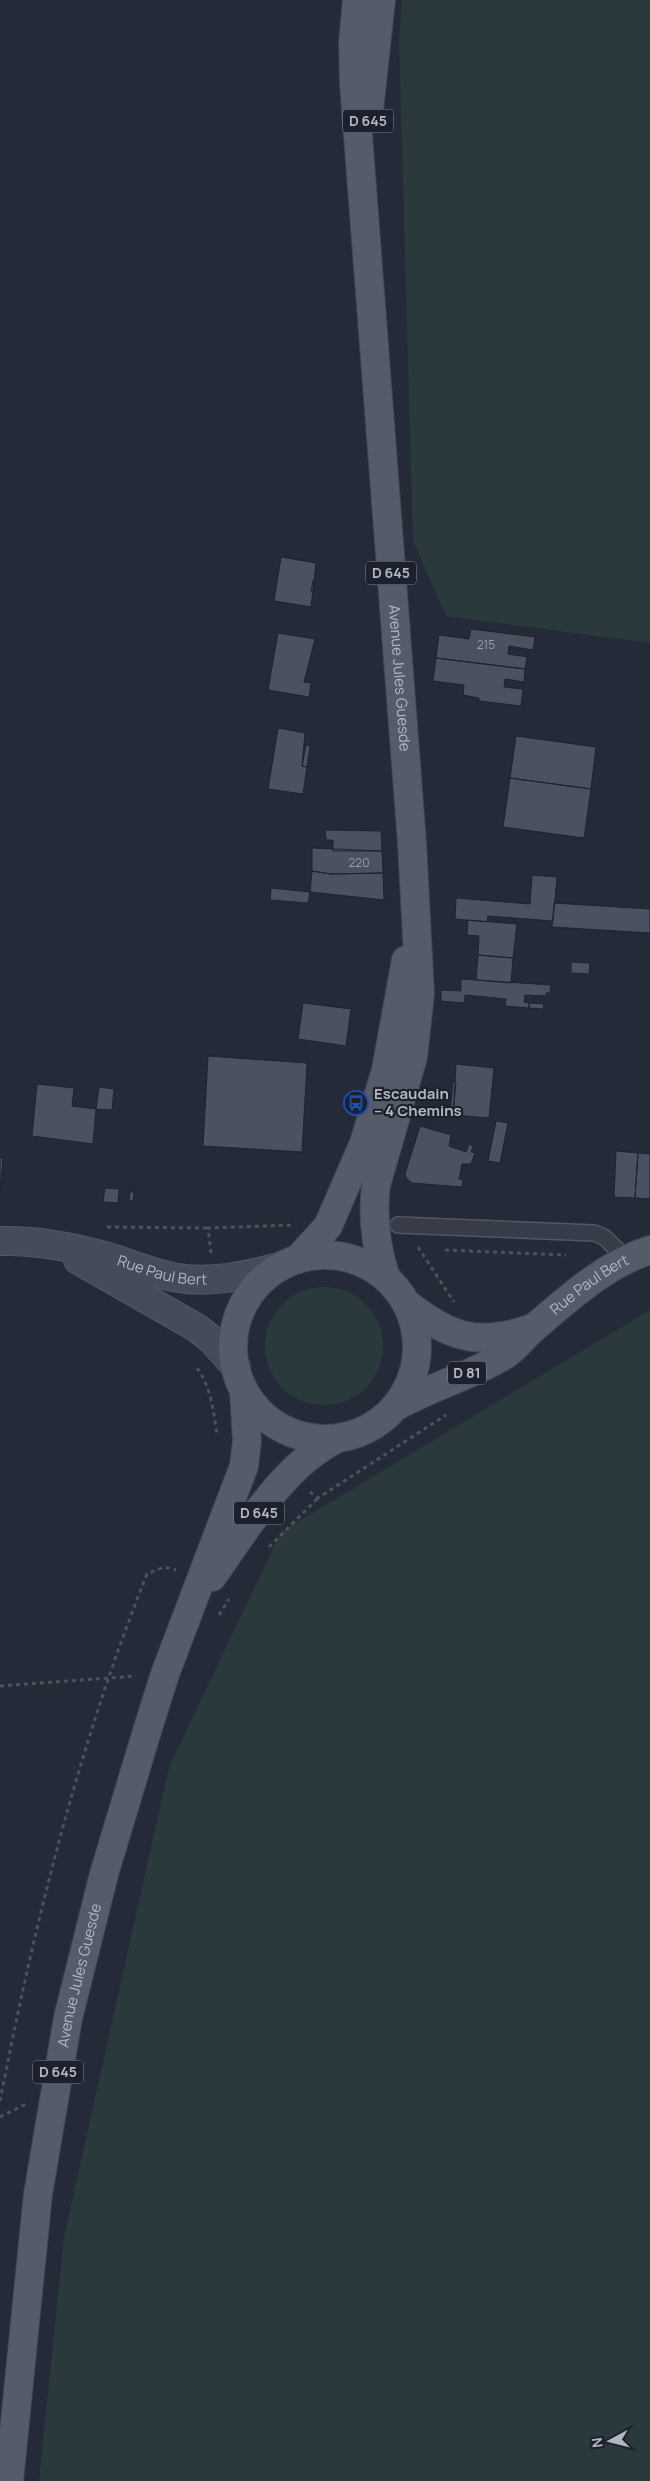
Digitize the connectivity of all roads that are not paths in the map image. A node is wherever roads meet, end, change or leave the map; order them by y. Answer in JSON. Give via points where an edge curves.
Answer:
{"nodes":[{"id":1,"x":357,"y":0,"type":"edge"},
{"id":2,"x":381,"y":0,"type":"edge"},
{"id":3,"x":366,"y":242,"type":"junction"},
{"id":4,"x":415,"y":904,"type":"junction"},
{"id":5,"x":398,"y":1225,"type":"road end"},
{"id":6,"x":0,"y":1241,"type":"edge"},
{"id":7,"x":48,"y":1244,"type":"junction"},
{"id":8,"x":638,"y":1254,"type":"edge"},
{"id":9,"x":288,"y":1263,"type":"junction"},
{"id":10,"x":386,"y":1278,"type":"junction"},
{"id":11,"x":406,"y":1304,"type":"junction"},
{"id":12,"x":534,"y":1327,"type":"junction"},
{"id":13,"x":240,"y":1379,"type":"junction"},
{"id":14,"x":394,"y":1408,"type":"junction"},
{"id":15,"x":338,"y":1438,"type":"junction"},
{"id":16,"x":194,"y":1602,"type":"junction"},
{"id":17,"x":9,"y":2481,"type":"edge"}],
"edges":[{"from":1,"to":3,"type":"main road","name":"Avenue Jules Guesde","number":"D 645","via":[[354,83]]},
{"from":2,"to":3,"type":"main road","name":"Avenue Jules Guesde","number":"D 645","via":[[368,125]]},
{"from":3,"to":4,"type":"main road","name":"Avenue Jules Guesde","number":"D 645"},
{"from":4,"to":9,"type":"main road","name":"Avenue Jules Guesde","number":"D 645","via":[[392,1046],[364,1142],[328,1226]]},
{"from":4,"to":10,"type":"main road","name":"Avenue Jules Guesde","number":"D 645","via":[[420,994],[417,1031],[408,1078],[374,1199],[375,1232]]},
{"from":5,"to":8,"type":"lane","via":[[594,1234]]},
{"from":6,"to":7,"type":"street","name":"Rue Paul Bert"},
{"from":7,"to":9,"type":"street","name":"Rue Paul Bert","via":[[177,1278],[240,1277]]},
{"from":7,"to":13,"type":"street","name":"Rue Paul Bert","via":[[197,1328],[213,1340]]},
{"from":8,"to":12,"type":"main road","name":"Rue Paul Bert","number":"D 81","via":[[589,1283]]},
{"from":9,"to":10,"type":"main road","via":[[319,1255],[350,1258]]},
{"from":9,"to":13,"type":"main road","name":"Avenue Jules Guesde","via":[[254,1288],[239,1315],[234,1335]]},
{"from":10,"to":11,"type":"main road"},
{"from":11,"to":12,"type":"main road","name":"Rue Paul Bert","number":"D 81","via":[[436,1326],[460,1335],[502,1337]]},
{"from":11,"to":14,"type":"main road","via":[[415,1327],[417,1352],[410,1382]]},
{"from":12,"to":14,"type":"main road","name":"Rue Paul Bert","number":"D 81","via":[[506,1354],[425,1390]]},
{"from":13,"to":15,"type":"main road","via":[[256,1408],[279,1427],[308,1437]]},
{"from":13,"to":16,"type":"main road","name":"Avenue Jules Guesde","number":"D 645","via":[[247,1428],[246,1453],[239,1481]]},
{"from":14,"to":15,"type":"main road","via":[[368,1428]]},
{"from":15,"to":16,"type":"main road","name":"Avenue Jules Guesde","number":"D 645","via":[[313,1452],[290,1472]]},
{"from":16,"to":17,"type":"main road","name":"Avenue Jules Guesde","number":"D 645","via":[[165,1674],[104,1874],[63,2046],[31,2243]]}]}
